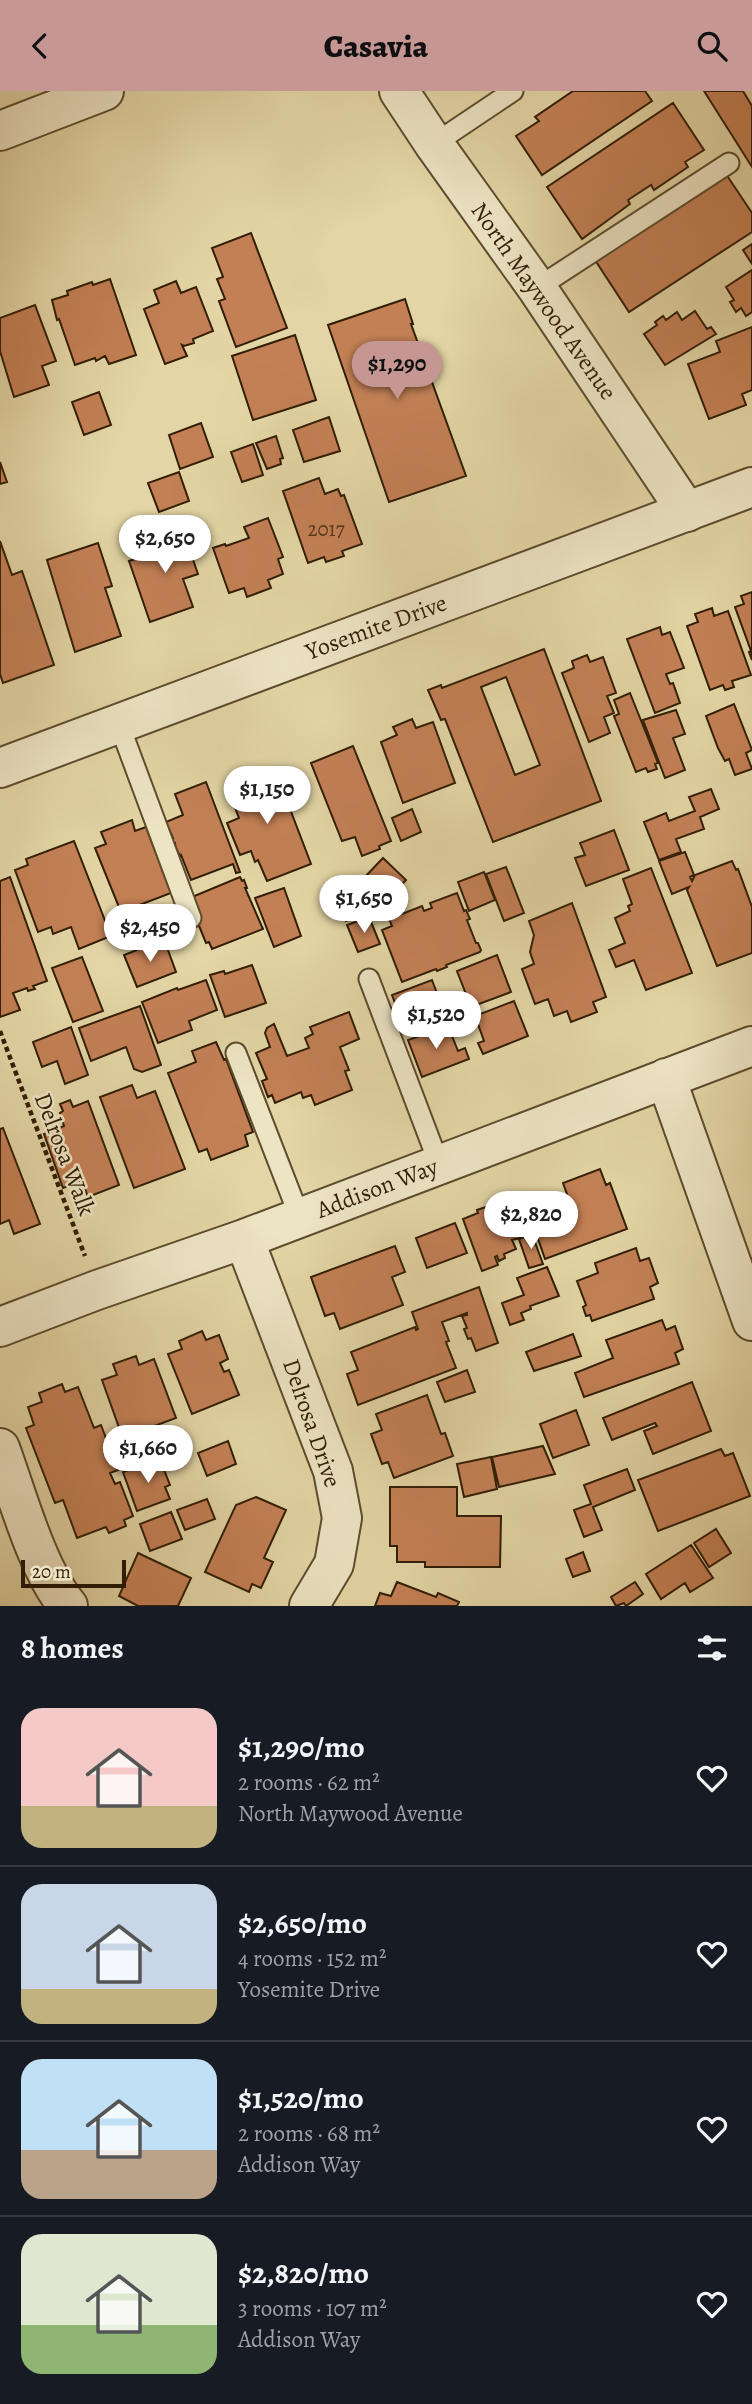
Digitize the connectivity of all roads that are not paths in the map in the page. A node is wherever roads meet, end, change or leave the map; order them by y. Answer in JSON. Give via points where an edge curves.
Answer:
{"nodes":[{"id":1,"x":104,"y":91,"type":"edge"},
{"id":2,"x":399,"y":91,"type":"edge"},
{"id":3,"x":513,"y":91,"type":"edge"},
{"id":4,"x":0,"y":131,"type":"edge"},
{"id":5,"x":434,"y":144,"type":"junction"},
{"id":6,"x":729,"y":163,"type":"dead end"},
{"id":7,"x":537,"y":288,"type":"junction"},
{"id":8,"x":752,"y":487,"type":"edge"},
{"id":9,"x":687,"y":512,"type":"junction"},
{"id":10,"x":119,"y":724,"type":"junction"},
{"id":11,"x":0,"y":768,"type":"edge"},
{"id":12,"x":191,"y":918,"type":"dead end"},
{"id":13,"x":369,"y":979,"type":"dead end"},
{"id":14,"x":752,"y":1046,"type":"edge"},
{"id":15,"x":236,"y":1053,"type":"dead end"},
{"id":16,"x":667,"y":1078,"type":"junction"},
{"id":17,"x":439,"y":1164,"type":"junction"},
{"id":18,"x":300,"y":1217,"type":"junction"},
{"id":19,"x":244,"y":1239,"type":"junction"},
{"id":20,"x":752,"y":1321,"type":"edge"},
{"id":21,"x":0,"y":1327,"type":"edge"},
{"id":22,"x":0,"y":1448,"type":"edge"},
{"id":23,"x":68,"y":1606,"type":"edge"},
{"id":24,"x":309,"y":1606,"type":"edge"}],
"edges":[{"from":1,"to":4,"type":"street"},
{"from":2,"to":5,"type":"street","name":"North Maywood Avenue"},
{"from":3,"to":5,"type":"lane"},
{"from":5,"to":7,"type":"street","name":"North Maywood Avenue"},
{"from":6,"to":7,"type":"lane"},
{"from":7,"to":9,"type":"street","name":"North Maywood Avenue"},
{"from":8,"to":9,"type":"street","name":"Yosemite Drive"},
{"from":9,"to":10,"type":"street","name":"Yosemite Drive"},
{"from":10,"to":11,"type":"street","name":"Yosemite Drive"},
{"from":10,"to":12,"type":"lane"},
{"from":13,"to":17,"type":"lane"},
{"from":14,"to":16,"type":"street","name":"Addison Way"},
{"from":15,"to":18,"type":"lane"},
{"from":16,"to":17,"type":"street","name":"Addison Way"},
{"from":16,"to":20,"type":"street"},
{"from":17,"to":18,"type":"street","name":"Addison Way"},
{"from":18,"to":19,"type":"street","name":"Addison Way"},
{"from":19,"to":21,"type":"street","name":"Addison Way"},
{"from":19,"to":24,"type":"street","name":"Delrosa Drive","via":[[333,1471],[340,1506],[334,1564]]},
{"from":22,"to":23,"type":"street","via":[[40,1556]]}]}
